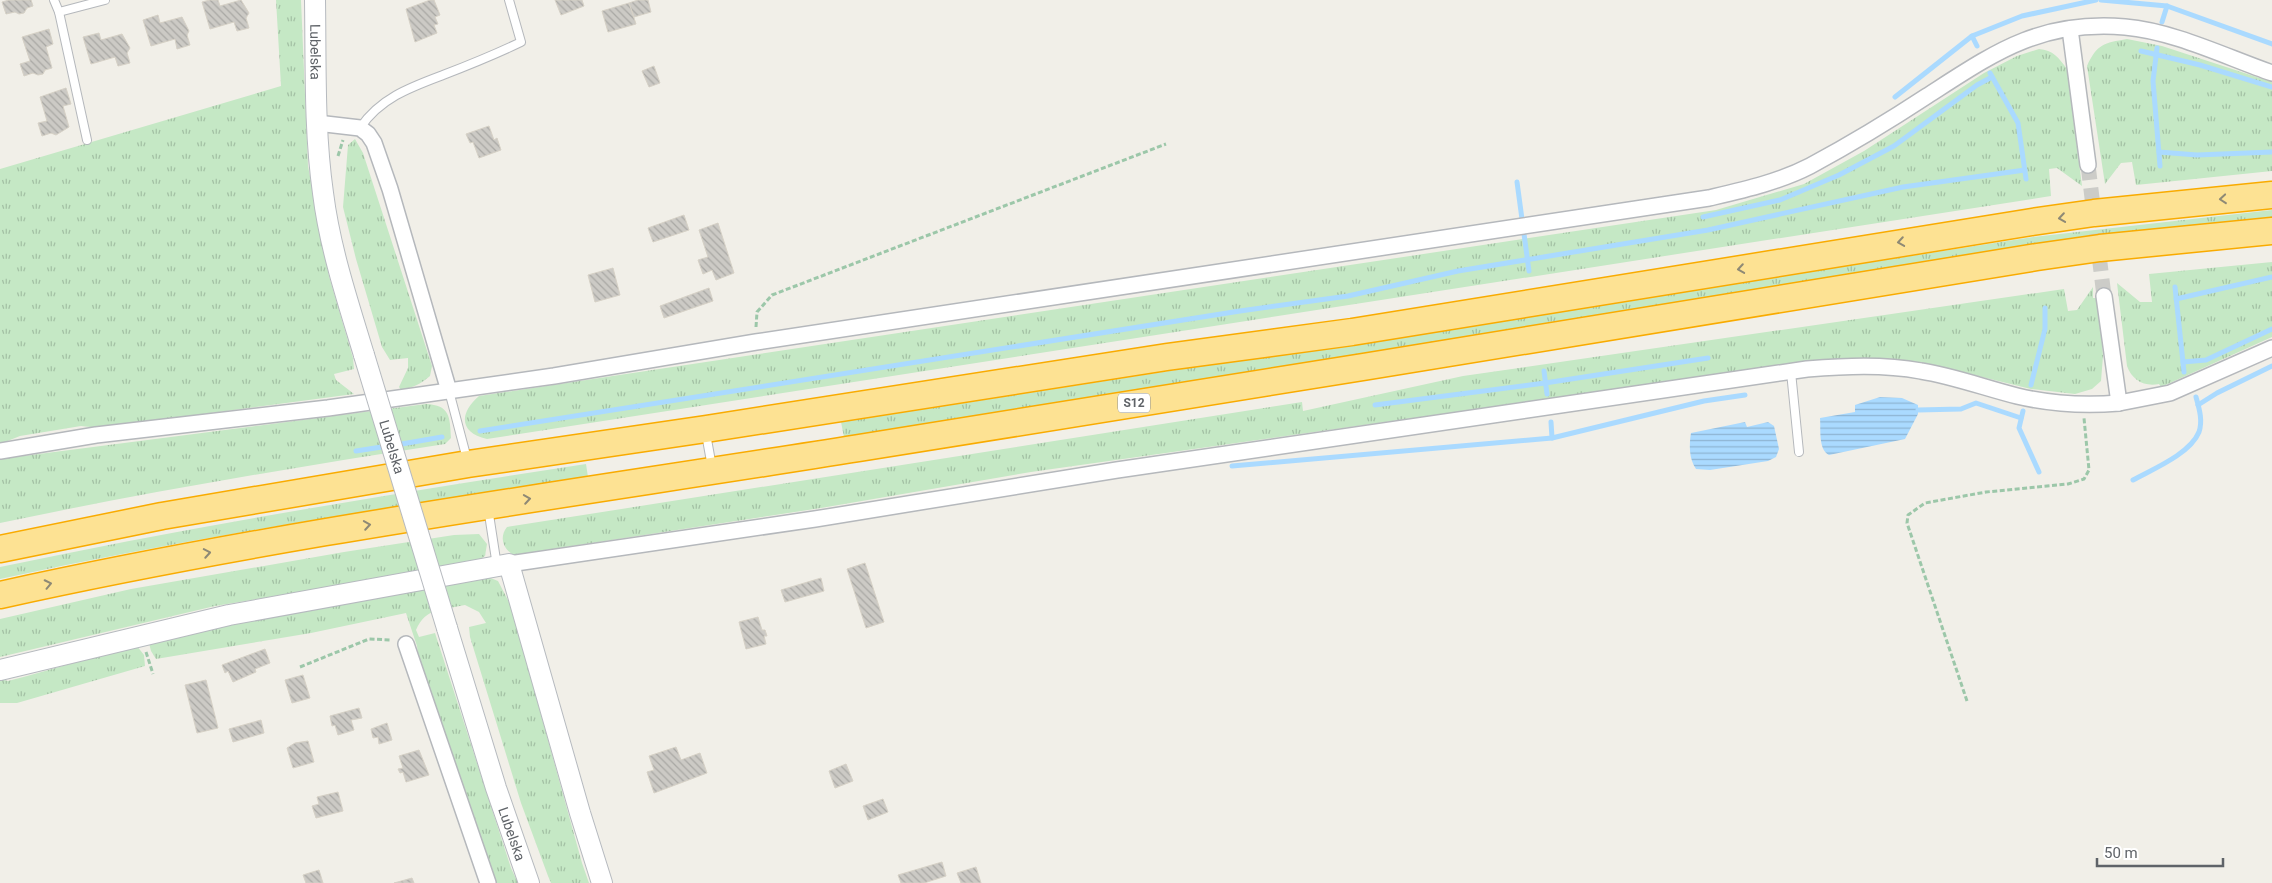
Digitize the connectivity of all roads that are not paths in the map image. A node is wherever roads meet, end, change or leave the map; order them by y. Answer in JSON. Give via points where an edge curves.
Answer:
{"nodes":[{"id":1,"x":54,"y":0,"type":"edge"},
{"id":2,"x":105,"y":0,"type":"edge"},
{"id":3,"x":315,"y":0,"type":"edge"},
{"id":4,"x":509,"y":0,"type":"edge"},
{"id":5,"x":58,"y":12,"type":"junction"},
{"id":6,"x":2070,"y":28,"type":"junction"},
{"id":7,"x":2272,"y":73,"type":"edge"},
{"id":8,"x":318,"y":123,"type":"junction"},
{"id":9,"x":360,"y":128,"type":"junction"},
{"id":10,"x":87,"y":140,"type":"dead end"},
{"id":11,"x":2088,"y":165,"type":"tunnel mouth"},
{"id":12,"x":2272,"y":195,"type":"edge"},
{"id":13,"x":2272,"y":231,"type":"edge"},
{"id":14,"x":2104,"y":296,"type":"tunnel mouth"},
{"id":15,"x":2272,"y":348,"type":"edge"},
{"id":16,"x":1791,"y":372,"type":"junction"},
{"id":17,"x":450,"y":391,"type":"junction"},
{"id":18,"x":2118,"y":402,"type":"junction"},
{"id":19,"x":706,"y":429,"type":"junction"},
{"id":20,"x":0,"y":451,"type":"edge"},
{"id":21,"x":1799,"y":452,"type":"dead end"},
{"id":22,"x":468,"y":464,"type":"junction"},
{"id":23,"x":713,"y":470,"type":"junction"},
{"id":24,"x":488,"y":505,"type":"junction"},
{"id":25,"x":0,"y":549,"type":"edge"},
{"id":26,"x":503,"y":565,"type":"junction"},
{"id":27,"x":0,"y":595,"type":"edge"},
{"id":28,"x":406,"y":644,"type":"road end"},
{"id":29,"x":0,"y":670,"type":"edge"},
{"id":30,"x":488,"y":883,"type":"edge"},
{"id":31,"x":529,"y":883,"type":"edge"},
{"id":32,"x":602,"y":883,"type":"edge"}],
"edges":[{"from":1,"to":5,"type":"lane"},
{"from":2,"to":5,"type":"lane"},
{"from":3,"to":8,"type":"street","name":"Lubelska"},
{"from":4,"to":9,"type":"lane","via":[[521,42],[408,88],[383,103]]},
{"from":5,"to":10,"type":"lane"},
{"from":6,"to":7,"type":"street","via":[[2143,29]]},
{"from":6,"to":11,"type":"street"},
{"from":6,"to":17,"type":"street","via":[[2030,37],[1989,56],[1808,166],[1769,182],[1709,198]]},
{"from":8,"to":9,"type":"street"},
{"from":8,"to":31,"type":"street","name":"Lubelska","bridge":true,"via":[[326,215],[343,284],[496,788]]},
{"from":9,"to":17,"type":"street","via":[[374,144],[390,189]]},
{"from":12,"to":19,"type":"highway","one_way":true,"via":[[2032,222],[1352,332],[1167,357]]},
{"from":13,"to":23,"type":"highway","number":"S12","via":[[2037,257]]},
{"from":14,"to":18,"type":"street"},
{"from":15,"to":18,"type":"street","via":[[2170,393]]},
{"from":16,"to":18,"type":"street","via":[[1892,367],[1923,371],[2052,403]]},
{"from":16,"to":21,"type":"lane"},
{"from":16,"to":26,"type":"street","via":[[1127,468]]},
{"from":17,"to":20,"type":"street","via":[[96,435]]},
{"from":17,"to":22,"type":"lane"},
{"from":19,"to":22,"type":"highway"},
{"from":19,"to":23,"type":"lane"},
{"from":22,"to":25,"type":"highway","via":[[153,518]]},
{"from":24,"to":23,"type":"highway","number":"S12","one_way":true},
{"from":24,"to":26,"type":"lane"},
{"from":27,"to":24,"type":"highway","number":"S12","one_way":true,"via":[[185,557]]},
{"from":26,"to":29,"type":"street","via":[[229,615]]},
{"from":26,"to":32,"type":"street"},
{"from":28,"to":30,"type":"street"}]}
